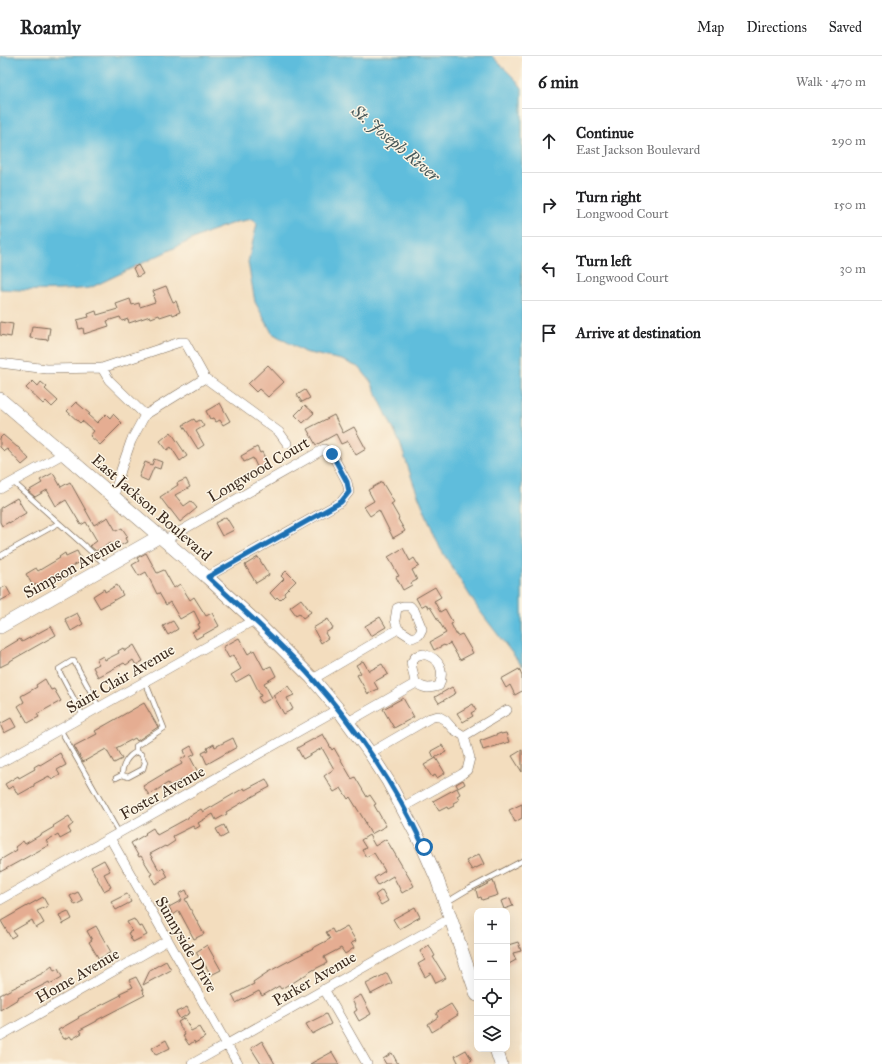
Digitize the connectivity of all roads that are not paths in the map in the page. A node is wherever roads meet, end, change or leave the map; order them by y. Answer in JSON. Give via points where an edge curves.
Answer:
{"nodes":[{"id":1,"x":0,"y":363,"type":"edge"},
{"id":2,"x":102,"y":368,"type":"junction"},
{"id":3,"x":205,"y":378,"type":"junction"},
{"id":4,"x":0,"y":399,"type":"edge"},
{"id":5,"x":144,"y":415,"type":"junction"},
{"id":6,"x":287,"y":443,"type":"dead end"},
{"id":7,"x":63,"y":454,"type":"junction"},
{"id":8,"x":13,"y":482,"type":"junction"},
{"id":9,"x":0,"y":489,"type":"edge"},
{"id":10,"x":114,"y":496,"type":"junction"},
{"id":11,"x":59,"y":523,"type":"junction"},
{"id":12,"x":163,"y":538,"type":"junction"},
{"id":13,"x":0,"y":556,"type":"edge"},
{"id":14,"x":107,"y":566,"type":"junction"},
{"id":15,"x":208,"y":577,"type":"junction"},
{"id":16,"x":254,"y":620,"type":"junction"},
{"id":17,"x":0,"y":626,"type":"edge"},
{"id":18,"x":398,"y":630,"type":"dead end"},
{"id":19,"x":313,"y":679,"type":"junction"},
{"id":20,"x":145,"y":681,"type":"junction"},
{"id":21,"x":416,"y":683,"type":"dead end"},
{"id":22,"x":99,"y":707,"type":"junction"},
{"id":23,"x":338,"y":709,"type":"junction"},
{"id":24,"x":507,"y":710,"type":"dead end"},
{"id":25,"x":83,"y":716,"type":"junction"},
{"id":26,"x":348,"y":722,"type":"junction"},
{"id":27,"x":60,"y":730,"type":"junction"},
{"id":28,"x":464,"y":736,"type":"junction"},
{"id":29,"x":136,"y":752,"type":"junction"},
{"id":30,"x":370,"y":753,"type":"junction"},
{"id":31,"x":0,"y":763,"type":"edge"},
{"id":32,"x":122,"y":775,"type":"junction"},
{"id":33,"x":116,"y":778,"type":"dead end"},
{"id":34,"x":403,"y":807,"type":"junction"},
{"id":35,"x":119,"y":833,"type":"junction"},
{"id":36,"x":110,"y":838,"type":"junction"},
{"id":37,"x":522,"y":861,"type":"edge"},
{"id":38,"x":0,"y":900,"type":"edge"},
{"id":39,"x":445,"y":903,"type":"junction"},
{"id":40,"x":450,"y":918,"type":"junction"},
{"id":41,"x":168,"y":940,"type":"junction"},
{"id":42,"x":474,"y":986,"type":"edge"},
{"id":43,"x":324,"y":989,"type":"junction"},
{"id":44,"x":0,"y":1036,"type":"edge"},
{"id":45,"x":227,"y":1044,"type":"junction"},
{"id":46,"x":497,"y":1052,"type":"edge"},
{"id":47,"x":192,"y":1064,"type":"edge"},
{"id":48,"x":238,"y":1064,"type":"edge"},
{"id":49,"x":366,"y":1064,"type":"edge"},
{"id":50,"x":501,"y":1064,"type":"edge"}],
"edges":[{"from":1,"to":2,"type":"street","via":[[47,369]]},
{"from":2,"to":3,"type":"street","via":[[186,342]]},
{"from":2,"to":5,"type":"street","via":[[109,380]]},
{"from":3,"to":5,"type":"street"},
{"from":3,"to":6,"type":"street","via":[[278,432]]},
{"from":4,"to":7,"type":"main road","name":"East Jackson Boulevard"},
{"from":5,"to":10,"type":"street","via":[[131,441]]},
{"from":7,"to":8,"type":"street"},
{"from":7,"to":10,"type":"main road","name":"East Jackson Boulevard"},
{"from":8,"to":9,"type":"street"},
{"from":8,"to":11,"type":"lane"},
{"from":10,"to":12,"type":"main road","name":"East Jackson Boulevard"},
{"from":11,"to":13,"type":"lane"},
{"from":11,"to":14,"type":"lane"},
{"from":12,"to":14,"type":"main road","name":"Simpson Avenue"},
{"from":12,"to":15,"type":"main road","name":"East Jackson Boulevard"},
{"from":12,"to":15,"type":"street","name":"Longwood Court","via":[[324,449],[332,454],[347,482],[349,492],[341,502]]},
{"from":14,"to":17,"type":"main road","name":"Simpson Avenue"},
{"from":15,"to":16,"type":"main road","name":"East Jackson Boulevard"},
{"from":16,"to":19,"type":"main road","name":"East Jackson Boulevard"},
{"from":16,"to":20,"type":"street","name":"Saint Clair Avenue"},
{"from":18,"to":19,"type":"street"},
{"from":19,"to":23,"type":"main road","name":"East Jackson Boulevard"},
{"from":20,"to":22,"type":"street","name":"Saint Clair Avenue"},
{"from":20,"to":29,"type":"lane","via":[[164,728],[136,746]]},
{"from":21,"to":26,"type":"street"},
{"from":22,"to":25,"type":"street","name":"Saint Clair Avenue"},
{"from":22,"to":25,"type":"lane","via":[[72,661],[58,669]]},
{"from":23,"to":26,"type":"main road","name":"East Jackson Boulevard"},
{"from":23,"to":35,"type":"street","name":"Foster Avenue"},
{"from":24,"to":28,"type":"street"},
{"from":25,"to":27,"type":"street","name":"Saint Clair Avenue"},
{"from":26,"to":30,"type":"main road","name":"East Jackson Boulevard"},
{"from":27,"to":31,"type":"street","name":"Saint Clair Avenue"},
{"from":27,"to":35,"type":"lane"},
{"from":28,"to":30,"type":"street","via":[[438,716],[430,718]]},
{"from":28,"to":34,"type":"street","via":[[470,758],[467,770]]},
{"from":29,"to":32,"type":"lane","via":[[131,754],[122,767]]},
{"from":29,"to":32,"type":"lane","via":[[141,754],[145,762],[142,769],[128,777]]},
{"from":30,"to":34,"type":"main road","name":"East Jackson Boulevard"},
{"from":32,"to":33,"type":"lane"},
{"from":34,"to":39,"type":"main road","name":"East Jackson Boulevard","via":[[424,847]]},
{"from":35,"to":36,"type":"street","name":"Foster Avenue"},
{"from":36,"to":38,"type":"street","name":"Foster Avenue"},
{"from":36,"to":41,"type":"street","name":"Sunnyside Drive"},
{"from":37,"to":39,"type":"lane"},
{"from":39,"to":40,"type":"main road","name":"East Jackson Boulevard"},
{"from":40,"to":42,"type":"main road","name":"East Jackson Boulevard"},
{"from":40,"to":43,"type":"street","name":"Parker Avenue"},
{"from":41,"to":44,"type":"street","name":"Home Avenue"},
{"from":41,"to":45,"type":"street","name":"Sunnyside Drive"},
{"from":43,"to":45,"type":"street","name":"Parker Avenue"},
{"from":43,"to":49,"type":"street"},
{"from":45,"to":47,"type":"street","name":"Parker Avenue"},
{"from":45,"to":48,"type":"street","name":"Sunnyside Drive"},
{"from":46,"to":50,"type":"main road"}]}
